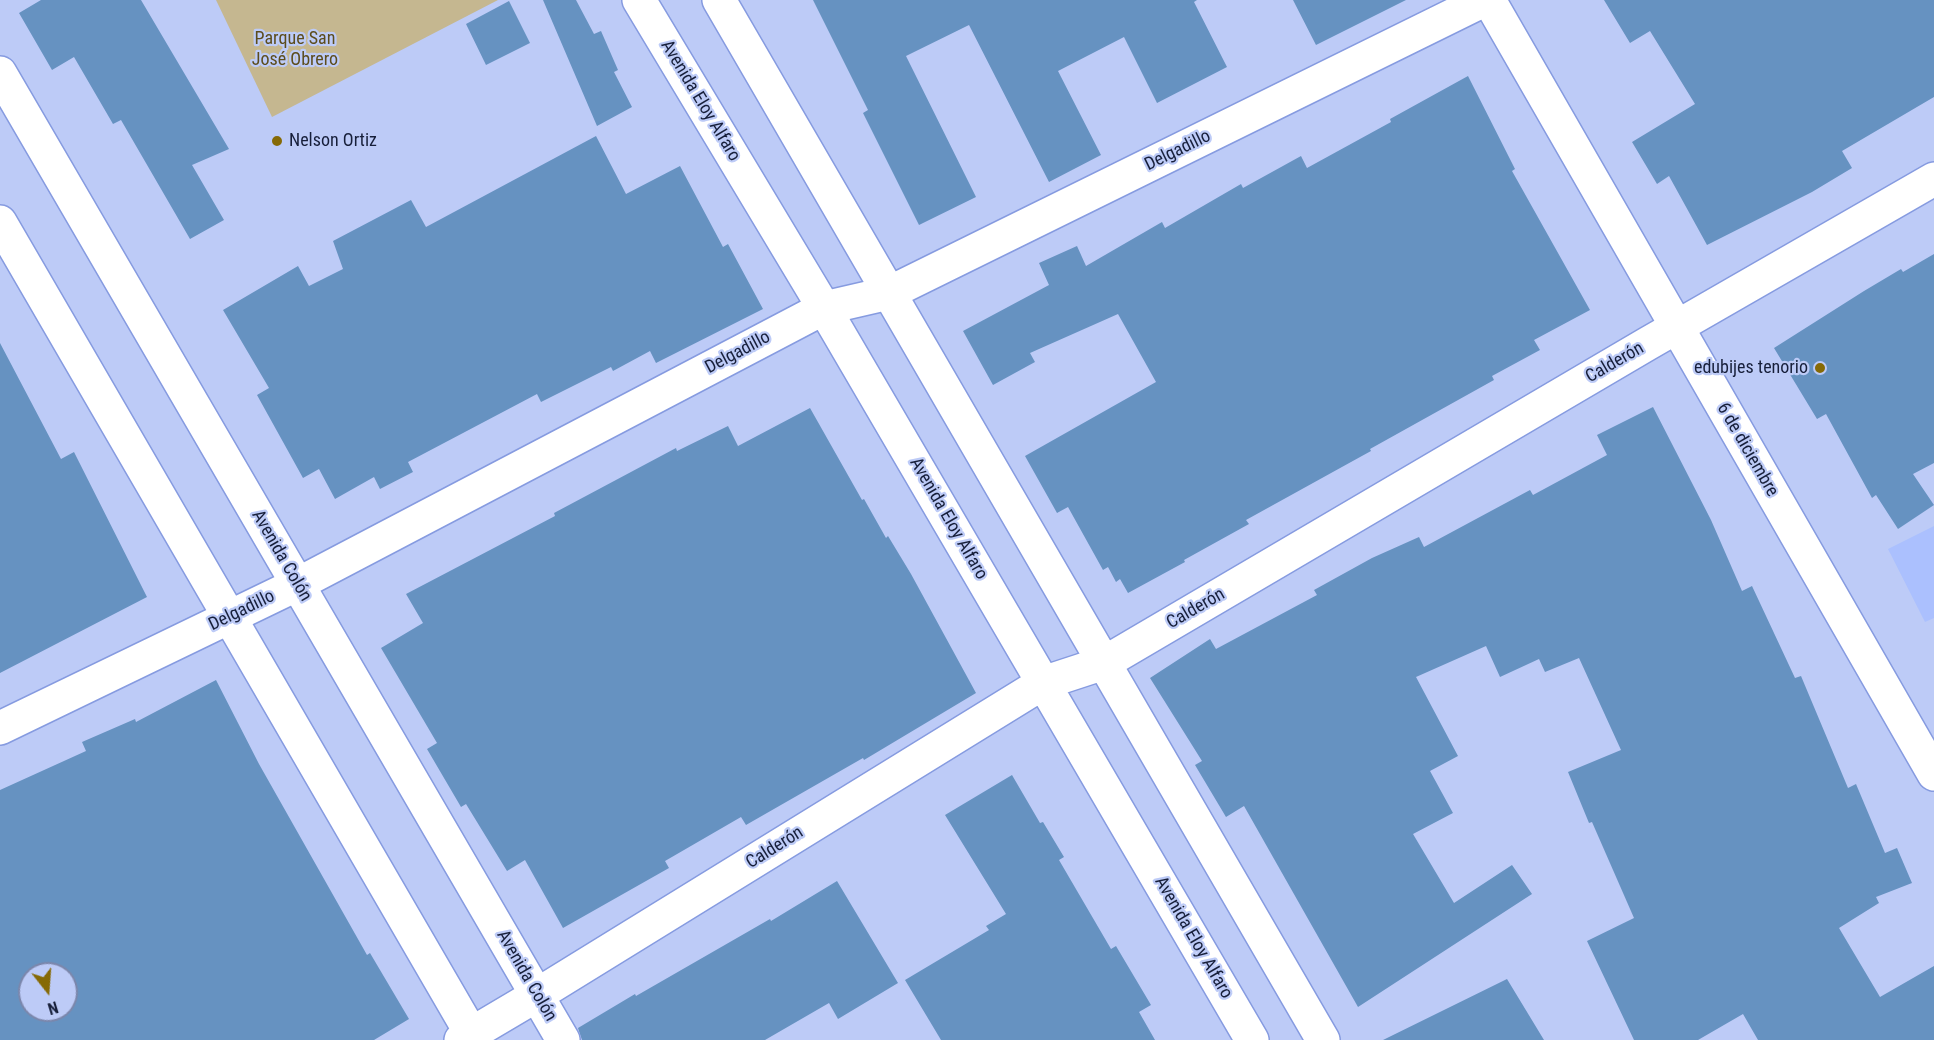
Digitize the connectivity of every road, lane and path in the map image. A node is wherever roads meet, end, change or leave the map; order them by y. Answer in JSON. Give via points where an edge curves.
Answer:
{"nodes":[{"id":1,"x":639,"y":0,"type":"edge"},
{"id":2,"x":719,"y":0,"type":"edge"},
{"id":3,"x":1484,"y":0,"type":"edge"},
{"id":4,"x":1489,"y":0,"type":"edge"},
{"id":5,"x":0,"y":73,"type":"edge"},
{"id":6,"x":1934,"y":179,"type":"edge"},
{"id":7,"x":0,"y":222,"type":"edge"},
{"id":8,"x":889,"y":293,"type":"junction"},
{"id":9,"x":824,"y":308,"type":"junction"},
{"id":10,"x":1676,"y":327,"type":"junction"},
{"id":11,"x":297,"y":584,"type":"junction"},
{"id":12,"x":230,"y":617,"type":"junction"},
{"id":13,"x":1104,"y":663,"type":"junction"},
{"id":14,"x":1043,"y":683,"type":"junction"},
{"id":15,"x":0,"y":728,"type":"edge"},
{"id":16,"x":1934,"y":774,"type":"edge"},
{"id":17,"x":537,"y":995,"type":"junction"},
{"id":18,"x":469,"y":1038,"type":"edge"},
{"id":19,"x":563,"y":1040,"type":"edge"},
{"id":20,"x":1252,"y":1040,"type":"edge"},
{"id":21,"x":1323,"y":1040,"type":"edge"}],
"edges":[{"from":1,"to":9,"type":"street","name":"Avenida Eloy Alfaro"},
{"from":2,"to":8,"type":"street"},
{"from":3,"to":8,"type":"street","name":"Delgadillo"},
{"from":4,"to":10,"type":"street","name":"6 de diciembre"},
{"from":5,"to":11,"type":"street","name":"Avenida Colón"},
{"from":6,"to":10,"type":"street","name":"Calderón"},
{"from":7,"to":12,"type":"street"},
{"from":8,"to":9,"type":"street","name":"Delgadillo"},
{"from":8,"to":13,"type":"street"},
{"from":9,"to":11,"type":"street","name":"Delgadillo"},
{"from":9,"to":14,"type":"street","name":"Avenida Eloy Alfaro"},
{"from":10,"to":13,"type":"street","name":"Calderón"},
{"from":10,"to":16,"type":"street","name":"6 de diciembre"},
{"from":11,"to":12,"type":"street","name":"Delgadillo"},
{"from":11,"to":17,"type":"street","name":"Avenida Colón"},
{"from":12,"to":15,"type":"street","name":"Delgadillo"},
{"from":12,"to":18,"type":"street"},
{"from":13,"to":14,"type":"street","name":"Calderón"},
{"from":13,"to":21,"type":"street"},
{"from":14,"to":17,"type":"street","name":"Calderón"},
{"from":14,"to":20,"type":"street","name":"Avenida Eloy Alfaro"},
{"from":17,"to":18,"type":"street","name":"Calderón"},
{"from":17,"to":19,"type":"street","name":"Avenida Colón"}]}
